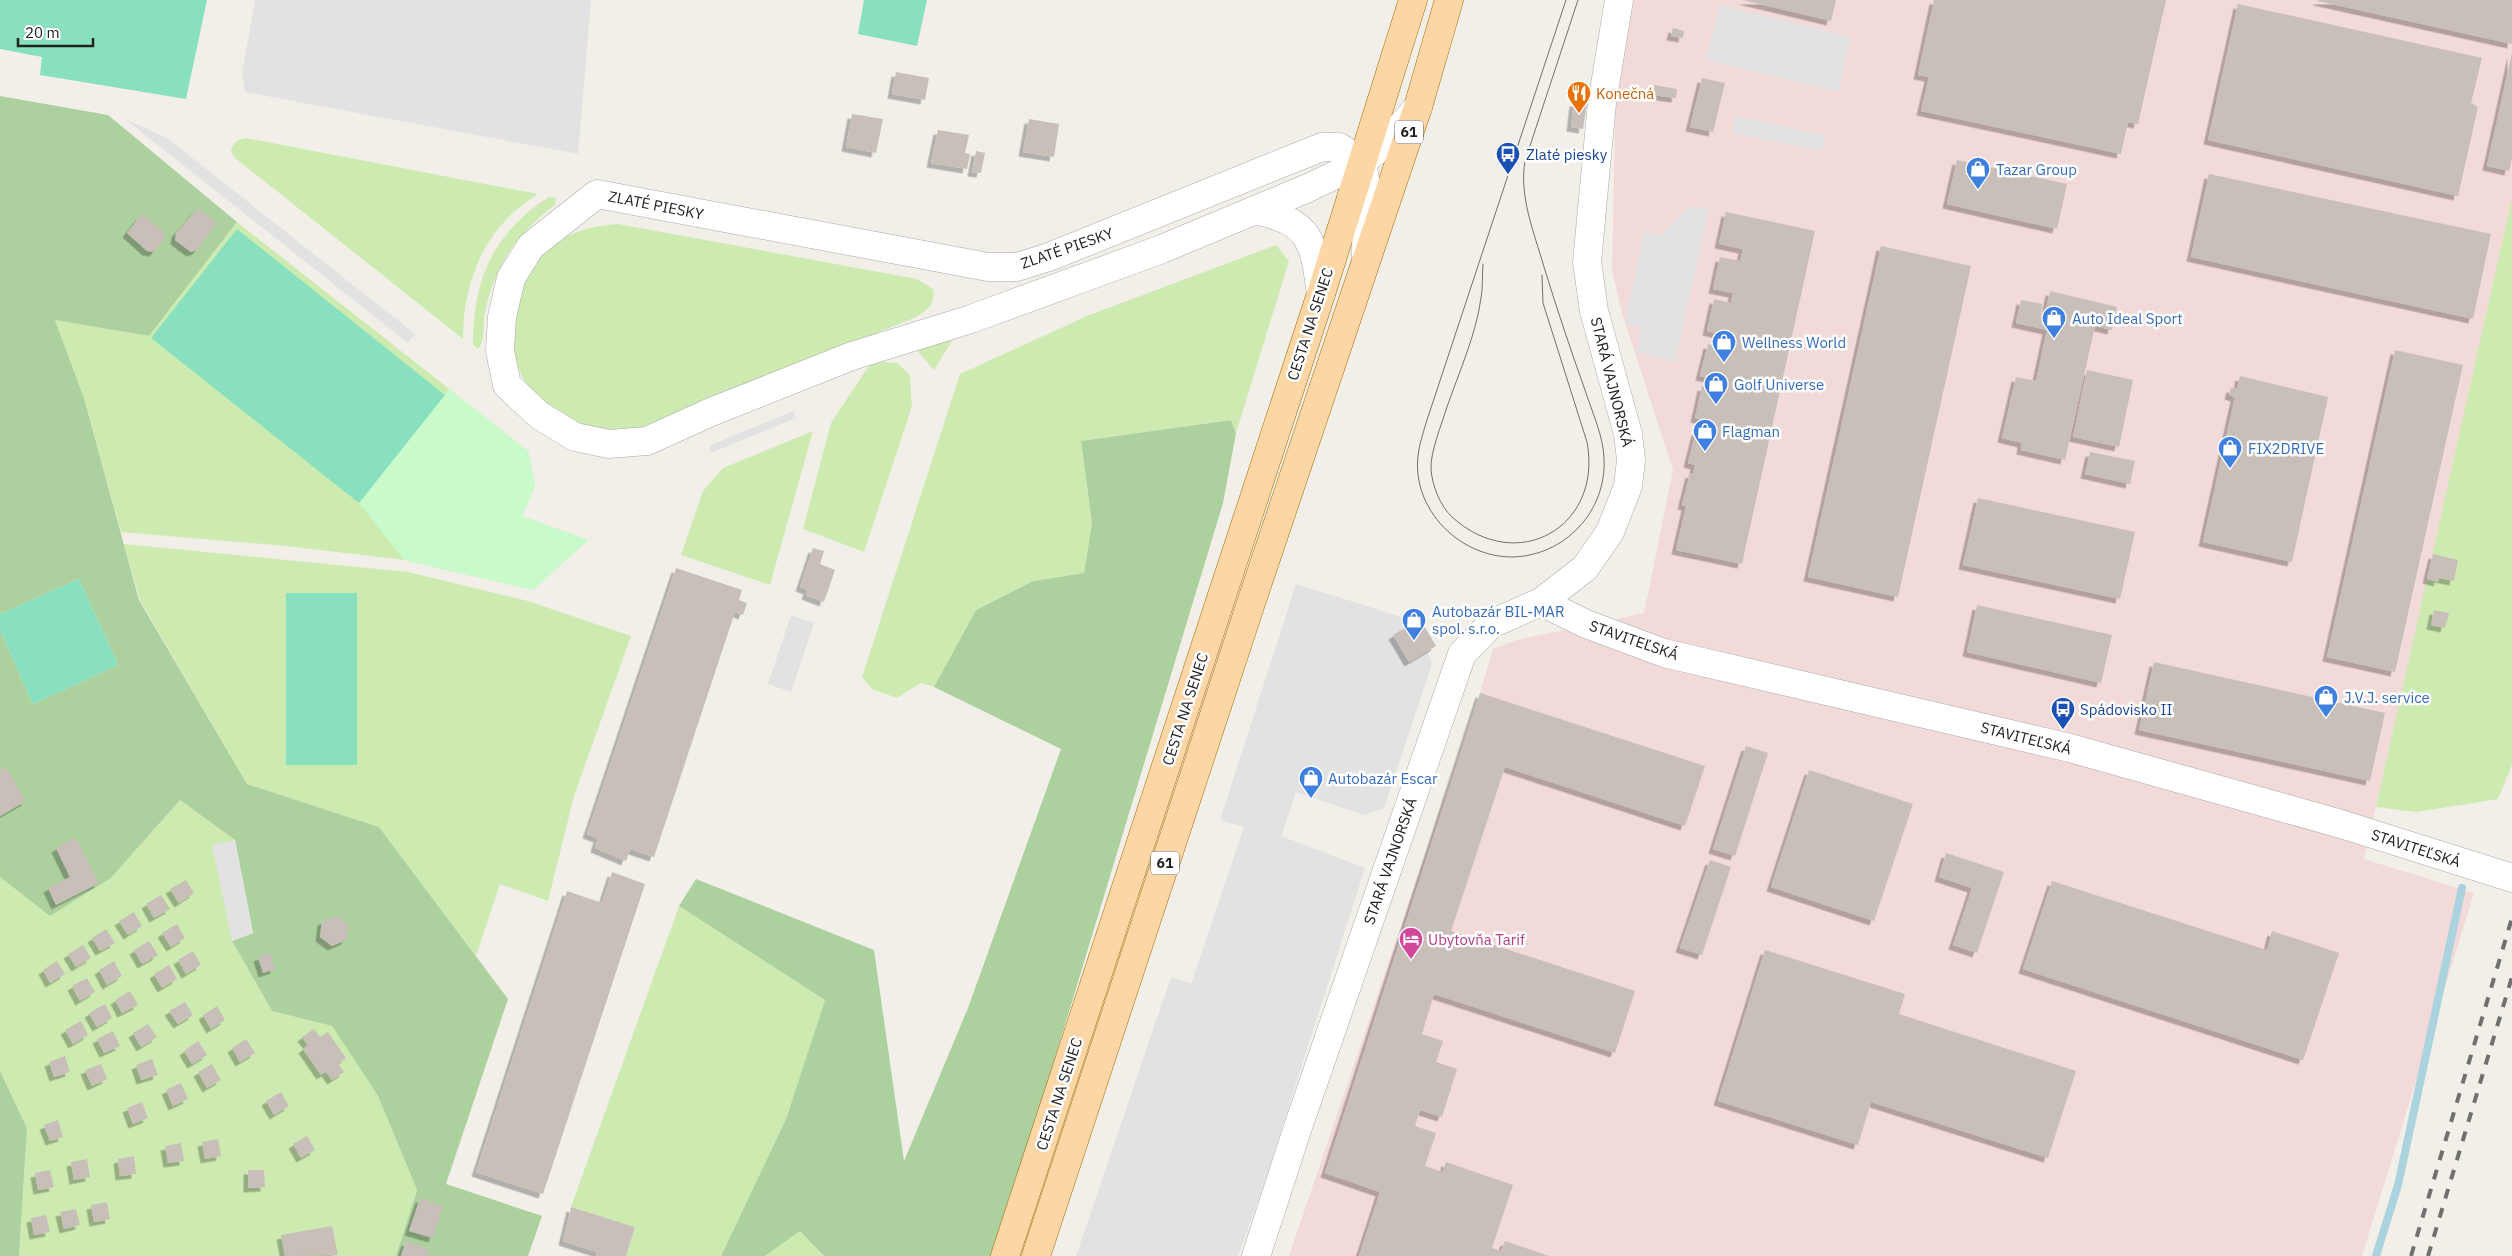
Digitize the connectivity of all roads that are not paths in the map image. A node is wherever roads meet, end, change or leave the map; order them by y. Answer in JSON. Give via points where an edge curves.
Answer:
{"nodes":[{"id":1,"x":1413,"y":0,"type":"edge"},
{"id":2,"x":1449,"y":0,"type":"edge"},
{"id":3,"x":1618,"y":0,"type":"edge"},
{"id":4,"x":1418,"y":107,"type":"junction"},
{"id":5,"x":1362,"y":162,"type":"junction"},
{"id":6,"x":1255,"y":210,"type":"junction"},
{"id":7,"x":1366,"y":264,"type":"junction"},
{"id":8,"x":1321,"y":294,"type":"junction"},
{"id":9,"x":1541,"y":602,"type":"junction"},
{"id":10,"x":2512,"y":878,"type":"edge"},
{"id":11,"x":1005,"y":1256,"type":"edge"},
{"id":12,"x":1036,"y":1256,"type":"edge"},
{"id":13,"x":1256,"y":1256,"type":"edge"}],
"edges":[{"from":1,"to":5,"type":"main road","name":"CESTA NA SENEC","number":"61"},
{"from":2,"to":4,"type":"main road","name":"CESTA NA SENEC","number":"61"},
{"from":3,"to":9,"type":"street","name":"STARÁ VAJNORSKÁ","via":[[1602,103],[1587,262],[1594,311],[1628,434],[1628,486],[1621,508],[1585,568]]},
{"from":4,"to":5,"type":"street","name":"ZLATÉ PIESKY","via":[[1387,142]]},
{"from":4,"to":7,"type":"main road","name":"CESTA NA SENEC","number":"61"},
{"from":5,"to":6,"type":"street","name":"ZLATÉ PIESKY"},
{"from":5,"to":6,"type":"street","name":"ZLATÉ PIESKY","via":[[1339,147],[1322,147],[1058,254],[1017,267],[988,267],[597,194],[531,246],[511,278],[502,317],[500,351],[508,385],[539,415],[575,437],[609,444],[647,440],[852,356],[980,316],[1162,249]]},
{"from":5,"to":7,"type":"street","name":"CESTA NA SENEC","via":[[1367,190]]},
{"from":5,"to":8,"type":"main road","name":"CESTA NA SENEC","number":"61"},
{"from":6,"to":8,"type":"street","via":[[1284,217],[1304,233],[1315,254]]},
{"from":7,"to":12,"type":"main road","name":"CESTA NA SENEC","number":"61","via":[[1244,621]]},
{"from":8,"to":11,"type":"main road","name":"CESTA NA SENEC","number":"61"},
{"from":9,"to":10,"type":"street","name":"STAVITEĽSKÁ","via":[[1586,624],[1664,653],[2070,748],[2341,824]]},
{"from":9,"to":13,"type":"street","name":"STARÁ VAJNORSKÁ","via":[[1492,624],[1462,654]]}]}
